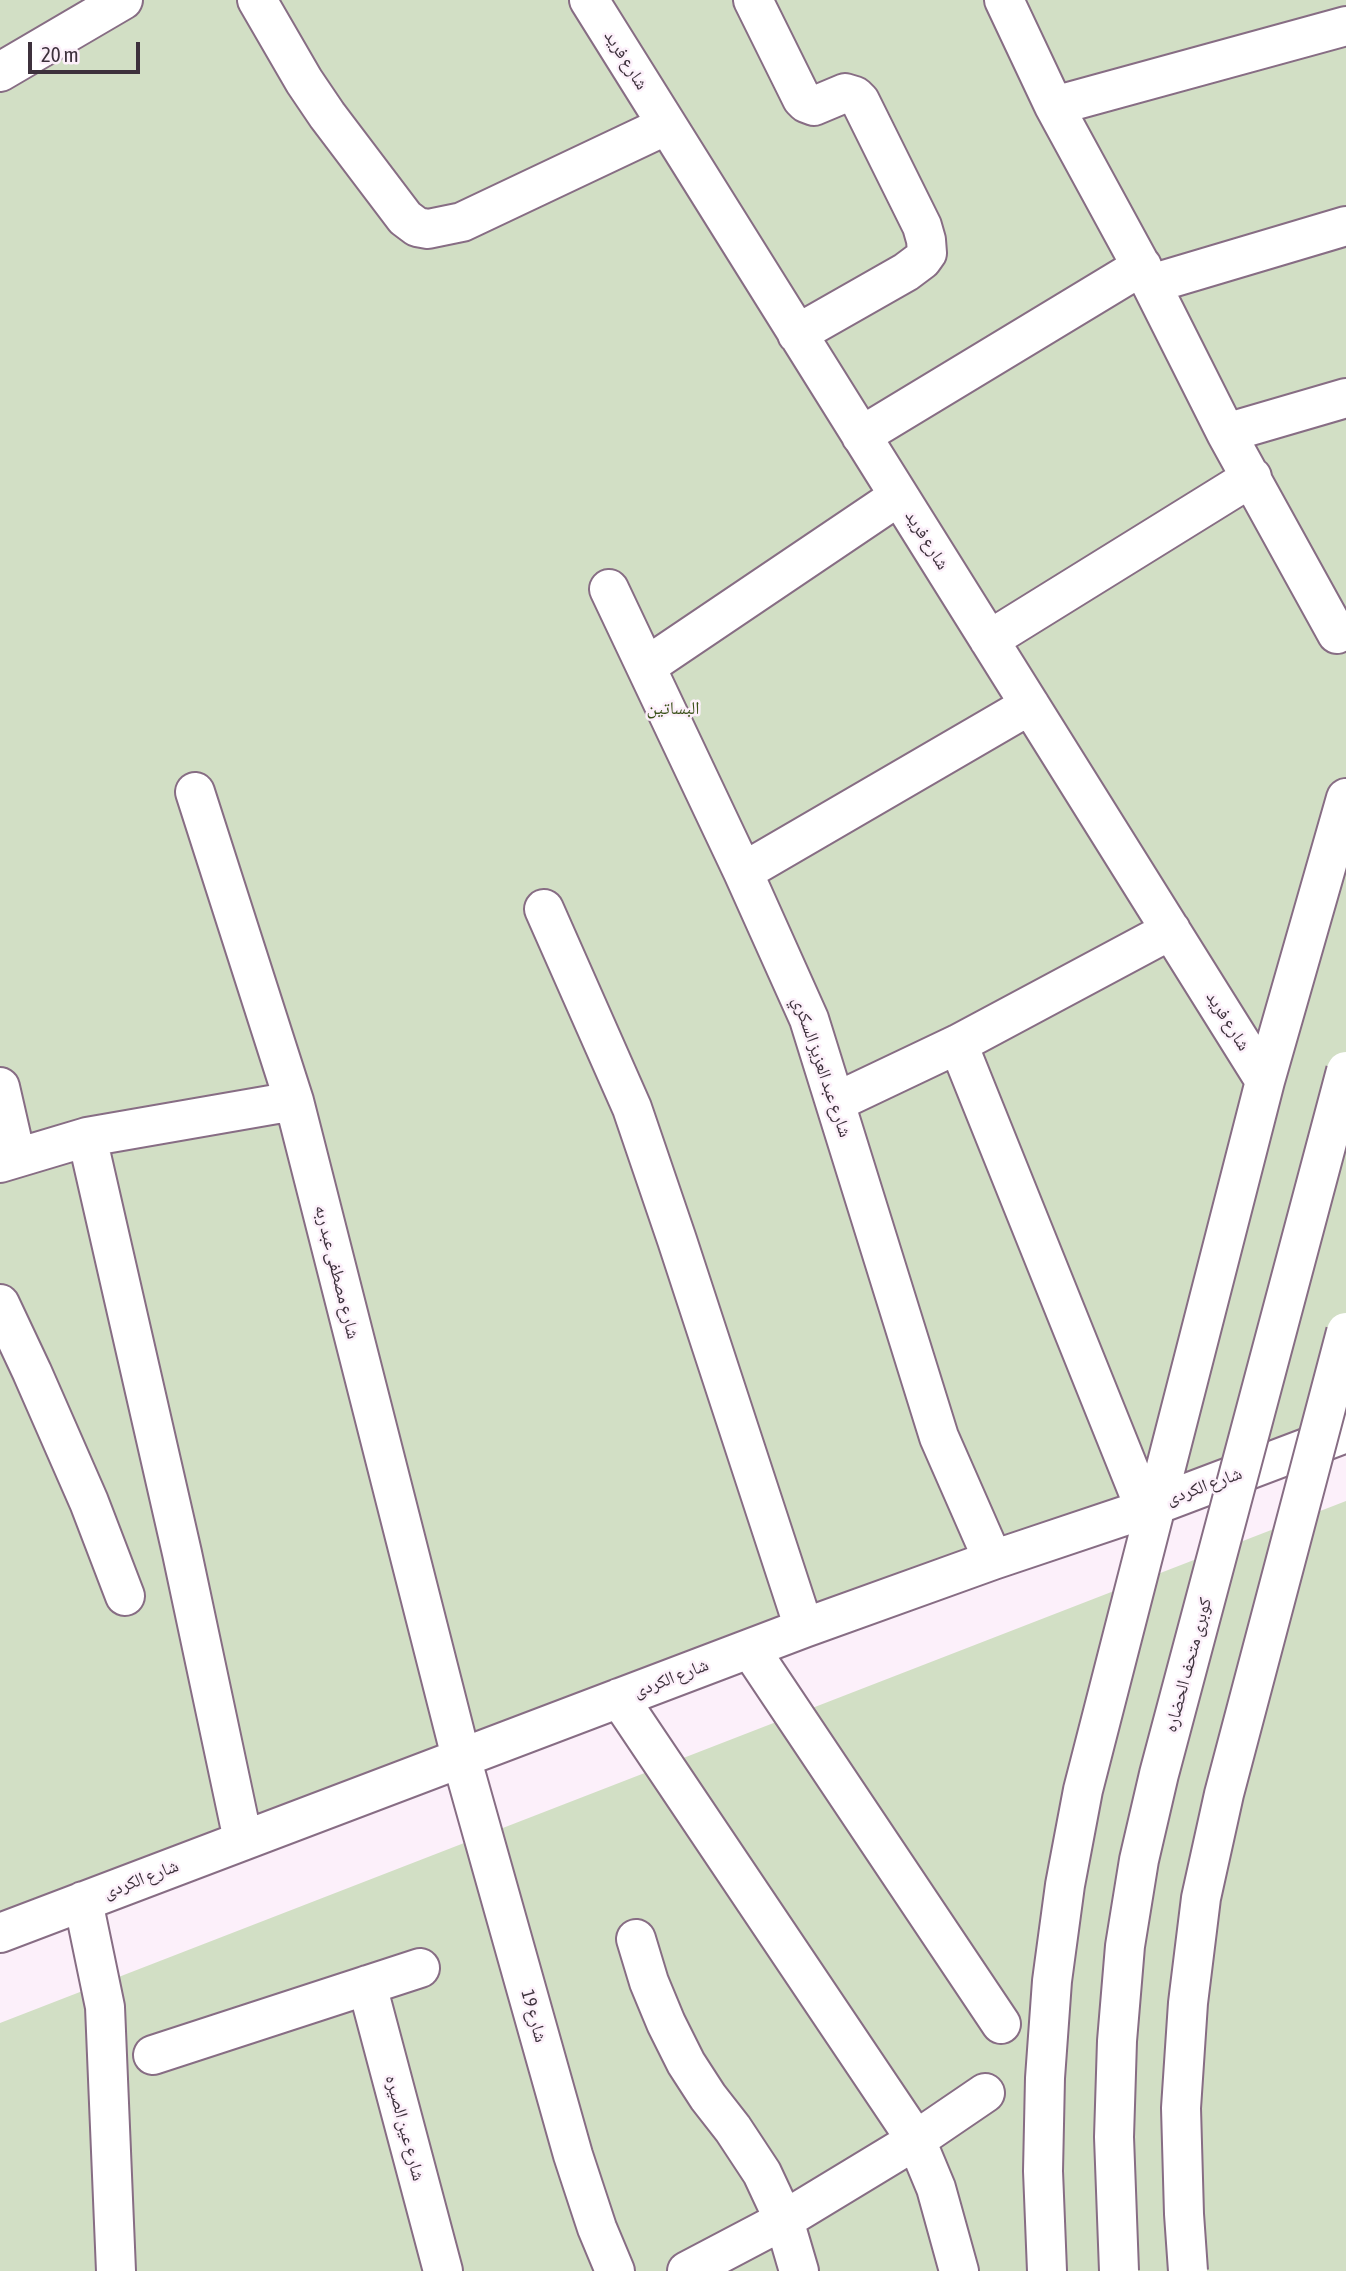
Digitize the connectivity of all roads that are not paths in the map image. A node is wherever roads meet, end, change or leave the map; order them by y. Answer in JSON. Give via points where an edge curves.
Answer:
{"nodes":[{"id":1,"x":123,"y":0,"type":"edge"},
{"id":2,"x":257,"y":0,"type":"edge"},
{"id":3,"x":589,"y":0,"type":"edge"},
{"id":4,"x":753,"y":0,"type":"edge"},
{"id":5,"x":1004,"y":0,"type":"edge"},
{"id":6,"x":1346,"y":26,"type":"edge"},
{"id":7,"x":0,"y":72,"type":"edge"},
{"id":8,"x":1054,"y":106,"type":"junction"},
{"id":9,"x":667,"y":125,"type":"junction"},
{"id":10,"x":1346,"y":226,"type":"edge"},
{"id":11,"x":1147,"y":275,"type":"junction"},
{"id":12,"x":797,"y":334,"type":"junction"},
{"id":13,"x":1346,"y":398,"type":"edge"},
{"id":14,"x":1226,"y":433,"type":"junction"},
{"id":15,"x":861,"y":436,"type":"junction"},
{"id":16,"x":1252,"y":477,"type":"junction"},
{"id":17,"x":900,"y":496,"type":"junction"},
{"id":18,"x":609,"y":589,"type":"dead end"},
{"id":19,"x":1337,"y":634,"type":"dead end"},
{"id":20,"x":989,"y":640,"type":"junction"},
{"id":21,"x":647,"y":666,"type":"junction"},
{"id":22,"x":1030,"y":705,"type":"junction"},
{"id":23,"x":195,"y":792,"type":"dead end"},
{"id":24,"x":1346,"y":798,"type":"edge"},
{"id":25,"x":744,"y":872,"type":"junction"},
{"id":26,"x":544,"y":909,"type":"dead end"},
{"id":27,"x":1171,"y":930,"type":"junction"},
{"id":28,"x":958,"y":1044,"type":"junction"},
{"id":29,"x":1346,"y":1071,"type":"edge"},
{"id":30,"x":1265,"y":1081,"type":"junction"},
{"id":31,"x":0,"y":1087,"type":"edge"},
{"id":32,"x":293,"y":1101,"type":"junction"},
{"id":33,"x":836,"y":1102,"type":"junction"},
{"id":34,"x":87,"y":1137,"type":"junction"},
{"id":35,"x":8,"y":1160,"type":"edge"},
{"id":36,"x":0,"y":1304,"type":"edge"},
{"id":37,"x":1346,"y":1332,"type":"edge"},
{"id":38,"x":1346,"y":1433,"type":"edge"},
{"id":39,"x":1150,"y":1506,"type":"junction"},
{"id":40,"x":993,"y":1560,"type":"junction"},
{"id":41,"x":125,"y":1596,"type":"dead end"},
{"id":42,"x":804,"y":1628,"type":"junction"},
{"id":43,"x":750,"y":1649,"type":"junction"},
{"id":44,"x":619,"y":1698,"type":"junction"},
{"id":45,"x":461,"y":1758,"type":"junction"},
{"id":46,"x":243,"y":1840,"type":"junction"},
{"id":47,"x":83,"y":1901,"type":"junction"},
{"id":48,"x":0,"y":1933,"type":"edge"},
{"id":49,"x":636,"y":1939,"type":"dead end"},
{"id":50,"x":420,"y":1968,"type":"dead end"},
{"id":51,"x":367,"y":1985,"type":"junction"},
{"id":52,"x":1001,"y":2024,"type":"dead end"},
{"id":53,"x":153,"y":2055,"type":"dead end"},
{"id":54,"x":985,"y":2093,"type":"dead end"},
{"id":55,"x":916,"y":2140,"type":"junction"},
{"id":56,"x":784,"y":2220,"type":"junction"},
{"id":57,"x":116,"y":2271,"type":"edge"},
{"id":58,"x":443,"y":2271,"type":"edge"},
{"id":59,"x":615,"y":2271,"type":"edge"},
{"id":60,"x":687,"y":2271,"type":"edge"},
{"id":61,"x":799,"y":2271,"type":"edge"},
{"id":62,"x":959,"y":2271,"type":"edge"},
{"id":63,"x":1047,"y":2271,"type":"edge"},
{"id":64,"x":1119,"y":2271,"type":"edge"},
{"id":65,"x":1188,"y":2271,"type":"edge"}],
"edges":[{"from":1,"to":7,"type":"main road"},
{"from":2,"to":9,"type":"main road","via":[[327,116],[405,218],[417,227],[462,222]]},
{"from":3,"to":9,"type":"main road","name":"شارع فريد"},
{"from":4,"to":12,"type":"main road","via":[[806,103],[814,106],[845,93],[860,101],[926,240],[927,253],[922,260]]},
{"from":5,"to":8,"type":"main road"},
{"from":6,"to":8,"type":"main road"},
{"from":8,"to":11,"type":"main road"},
{"from":9,"to":12,"type":"main road","name":"شارع فريد"},
{"from":10,"to":11,"type":"main road"},
{"from":11,"to":14,"type":"main road"},
{"from":11,"to":15,"type":"main road"},
{"from":12,"to":15,"type":"main road","name":"شارع فريد"},
{"from":13,"to":14,"type":"main road"},
{"from":14,"to":16,"type":"main road"},
{"from":15,"to":17,"type":"main road","name":"شارع فريد"},
{"from":16,"to":19,"type":"main road"},
{"from":16,"to":20,"type":"main road"},
{"from":17,"to":20,"type":"main road","name":"شارع فريد"},
{"from":17,"to":21,"type":"main road"},
{"from":18,"to":21,"type":"main road","name":"شارع عبد العزيز السكري"},
{"from":20,"to":22,"type":"main road","name":"شارع فريد"},
{"from":21,"to":25,"type":"main road","name":"شارع عبد العزيز السكري"},
{"from":22,"to":25,"type":"main road"},
{"from":22,"to":27,"type":"main road","name":"شارع فريد"},
{"from":23,"to":32,"type":"main road","name":"شارع مصطفى عبد ربه"},
{"from":24,"to":30,"type":"main road"},
{"from":25,"to":33,"type":"main road","name":"شارع عبد العزيز السكري","via":[[809,1019]]},
{"from":26,"to":42,"type":"main road","via":[[632,1108]]},
{"from":27,"to":28,"type":"main road"},
{"from":27,"to":30,"type":"main road","name":"شارع فريد"},
{"from":28,"to":33,"type":"main road"},
{"from":28,"to":39,"type":"main road"},
{"from":29,"to":64,"type":"main road","name":"كوبرى متحف الحضاره","bridge":true,"via":[[1139,1860],[1116,2041]]},
{"from":30,"to":39,"type":"main road"},
{"from":31,"to":35,"type":"main road"},
{"from":32,"to":34,"type":"main road"},
{"from":32,"to":45,"type":"main road","name":"شارع مصطفى عبد ربه"},
{"from":33,"to":40,"type":"main road","name":"شارع عبد العزيز السكري","via":[[935,1425]]},
{"from":34,"to":35,"type":"main road"},
{"from":34,"to":46,"type":"main road"},
{"from":36,"to":41,"type":"main road"},
{"from":37,"to":65,"type":"main road","bridge":true,"via":[[1224,1794],[1202,1898],[1181,2108]]},
{"from":38,"to":39,"type":"main road","name":"شارع الكردى"},
{"from":39,"to":40,"type":"main road","name":"شارع الكردى"},
{"from":39,"to":63,"type":"main road","via":[[1065,1885],[1045,2078]]},
{"from":40,"to":42,"type":"main road","name":"شارع الكردى"},
{"from":42,"to":43,"type":"main road","name":"شارع الكردى"},
{"from":43,"to":44,"type":"main road","name":"شارع الكردى"},
{"from":43,"to":52,"type":"main road"},
{"from":44,"to":45,"type":"main road","name":"شارع الكردى"},
{"from":44,"to":55,"type":"main road"},
{"from":45,"to":46,"type":"main road","name":"شارع الكردى"},
{"from":45,"to":59,"type":"main road","name":"شارع 19","via":[[573,2155]]},
{"from":46,"to":47,"type":"main road","name":"شارع الكردى"},
{"from":47,"to":48,"type":"main road","name":"شارع الكردى"},
{"from":47,"to":57,"type":"main road","via":[[105,2007]]},
{"from":49,"to":56,"type":"main road","via":[[649,1982],[686,2063],[762,2173]]},
{"from":50,"to":51,"type":"main road"},
{"from":51,"to":53,"type":"main road"},
{"from":51,"to":58,"type":"main road","name":"شارع عين الصيره"},
{"from":54,"to":55,"type":"main road"},
{"from":55,"to":56,"type":"main road"},
{"from":55,"to":62,"type":"main road","via":[[936,2188]]},
{"from":56,"to":60,"type":"main road"},
{"from":56,"to":61,"type":"main road"}]}
